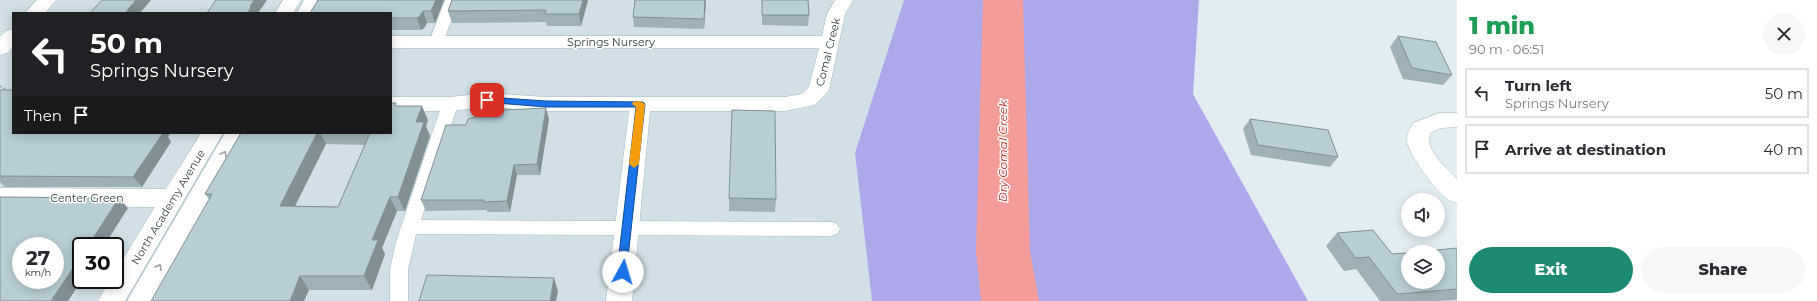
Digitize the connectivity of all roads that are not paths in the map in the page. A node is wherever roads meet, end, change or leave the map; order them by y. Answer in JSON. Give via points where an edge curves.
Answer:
{"nodes":[{"id":1,"x":47,"y":0,"type":"edge"},
{"id":2,"x":292,"y":0,"type":"edge"},
{"id":3,"x":313,"y":0,"type":"edge"},
{"id":4,"x":452,"y":0,"type":"edge"},
{"id":5,"x":844,"y":0,"type":"edge"},
{"id":6,"x":35,"y":12,"type":"edge"},
{"id":7,"x":285,"y":12,"type":"edge"},
{"id":8,"x":307,"y":12,"type":"edge"},
{"id":9,"x":12,"y":36,"type":"edge"},
{"id":10,"x":392,"y":42,"type":"edge"},
{"id":11,"x":436,"y":42,"type":"junction"},
{"id":12,"x":830,"y":42,"type":"junction"},
{"id":13,"x":0,"y":48,"type":"edge"},
{"id":14,"x":392,"y":104,"type":"edge"},
{"id":15,"x":450,"y":104,"type":"junction"},
{"id":16,"x":640,"y":104,"type":"junction"},
{"id":17,"x":1457,"y":120,"type":"edge"},
{"id":18,"x":211,"y":134,"type":"edge"},
{"id":19,"x":235,"y":134,"type":"edge"},
{"id":20,"x":1457,"y":194,"type":"edge"},
{"id":21,"x":0,"y":197,"type":"edge"},
{"id":22,"x":173,"y":198,"type":"junction"},
{"id":23,"x":409,"y":227,"type":"junction"},
{"id":24,"x":627,"y":228,"type":"junction"},
{"id":25,"x":831,"y":229,"type":"dead end"},
{"id":26,"x":111,"y":301,"type":"edge"},
{"id":27,"x":140,"y":301,"type":"edge"},
{"id":28,"x":399,"y":301,"type":"edge"},
{"id":29,"x":620,"y":301,"type":"edge"}],
"edges":[{"from":1,"to":6,"type":"street"},
{"from":2,"to":7,"type":"street"},
{"from":3,"to":8,"type":"street"},
{"from":4,"to":11,"type":"lane"},
{"from":5,"to":12,"type":"street","name":"Comal Creek","via":[[836,14]]},
{"from":9,"to":13,"type":"street"},
{"from":10,"to":11,"type":"street","name":"Springs Nursery"},
{"from":11,"to":12,"type":"street","name":"Springs Nursery"},
{"from":12,"to":16,"type":"street","name":"Comal Creek","via":[[821,86],[808,100],[785,104]]},
{"from":14,"to":15,"type":"street"},
{"from":15,"to":16,"type":"street","via":[[487,100],[546,104]]},
{"from":15,"to":23,"type":"lane"},
{"from":16,"to":24,"type":"street"},
{"from":17,"to":20,"type":"street","via":[[1439,121],[1421,128],[1418,140],[1430,162]]},
{"from":18,"to":22,"type":"street","name":"North Academy Avenue"},
{"from":27,"to":19,"type":"street","name":"North Academy Avenue","one_way":true},
{"from":21,"to":22,"type":"street","name":"Center Green"},
{"from":22,"to":26,"type":"street","name":"North Academy Avenue"},
{"from":23,"to":24,"type":"lane"},
{"from":23,"to":28,"type":"lane","via":[[399,270]]},
{"from":24,"to":25,"type":"lane"},
{"from":24,"to":29,"type":"street"}]}
